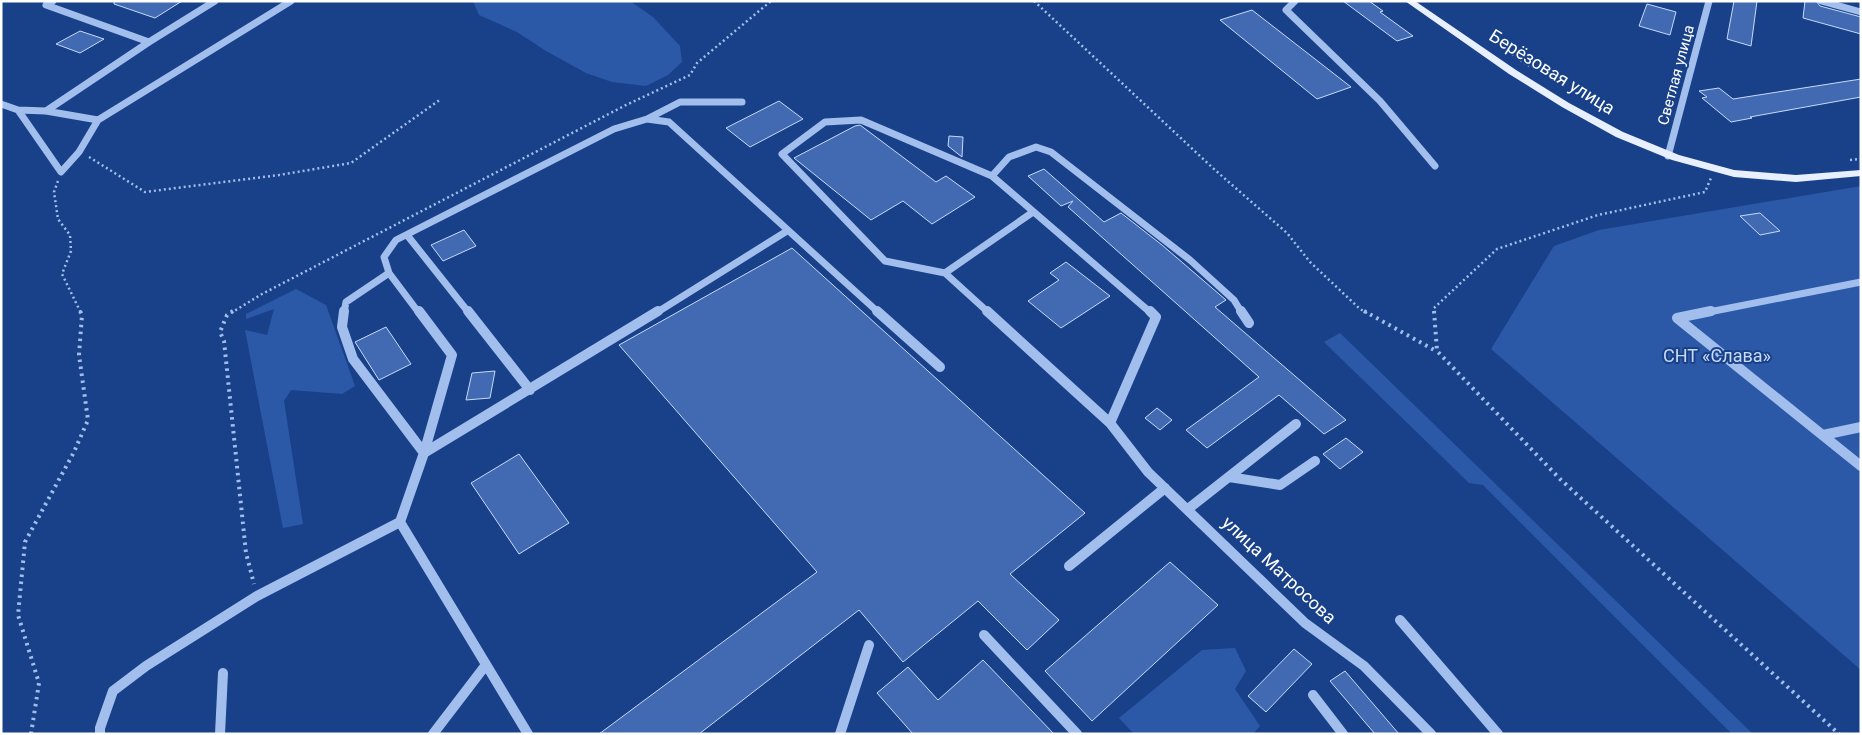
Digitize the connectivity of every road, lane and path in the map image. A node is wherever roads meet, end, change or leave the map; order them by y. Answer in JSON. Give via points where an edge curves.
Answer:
{"nodes":[{"id":1,"x":53,"y":1,"type":"edge"},
{"id":2,"x":214,"y":1,"type":"edge"},
{"id":3,"x":291,"y":1,"type":"edge"},
{"id":4,"x":1034,"y":1,"type":"edge"},
{"id":5,"x":1294,"y":1,"type":"edge"},
{"id":6,"x":1408,"y":1,"type":"edge"},
{"id":7,"x":1709,"y":1,"type":"edge"},
{"id":8,"x":1821,"y":1,"type":"edge"},
{"id":9,"x":1861,"y":12,"type":"edge"},
{"id":10,"x":149,"y":42,"type":"junction"},
{"id":11,"x":1505,"y":49,"type":"dead end"},
{"id":12,"x":1536,"y":70,"type":"dead end"},
{"id":13,"x":442,"y":99,"type":"dead end"},
{"id":14,"x":742,"y":102,"type":"dead end"},
{"id":15,"x":1,"y":104,"type":"edge"},
{"id":16,"x":18,"y":110,"type":"junction"},
{"id":17,"x":46,"y":111,"type":"junction"},
{"id":18,"x":647,"y":119,"type":"junction"},
{"id":19,"x":98,"y":120,"type":"junction"},
{"id":20,"x":79,"y":152,"type":"junction"},
{"id":21,"x":1668,"y":156,"type":"junction"},
{"id":22,"x":1861,"y":159,"type":"edge"},
{"id":23,"x":1842,"y":161,"type":"dead end"},
{"id":24,"x":1435,"y":166,"type":"dead end"},
{"id":25,"x":1715,"y":170,"type":"junction"},
{"id":26,"x":61,"y":172,"type":"junction"},
{"id":27,"x":1861,"y":173,"type":"edge"},
{"id":28,"x":992,"y":176,"type":"junction"},
{"id":29,"x":1033,"y":212,"type":"junction"},
{"id":30,"x":787,"y":231,"type":"junction"},
{"id":31,"x":407,"y":235,"type":"junction"},
{"id":32,"x":389,"y":273,"type":"junction"},
{"id":33,"x":945,"y":273,"type":"junction"},
{"id":34,"x":1861,"y":282,"type":"edge"},
{"id":35,"x":1249,"y":323,"type":"dead end"},
{"id":36,"x":1437,"y":351,"type":"junction"},
{"id":37,"x":940,"y":367,"type":"dead end"},
{"id":38,"x":530,"y":390,"type":"junction"},
{"id":39,"x":233,"y":422,"type":"dead end"},
{"id":40,"x":1110,"y":423,"type":"junction"},
{"id":41,"x":1296,"y":424,"type":"dead end"},
{"id":42,"x":1861,"y":427,"type":"edge"},
{"id":43,"x":1823,"y":435,"type":"junction"},
{"id":44,"x":424,"y":453,"type":"junction"},
{"id":45,"x":1315,"y":461,"type":"dead end"},
{"id":46,"x":1861,"y":466,"type":"edge"},
{"id":47,"x":1148,"y":472,"type":"joint"},
{"id":48,"x":1229,"y":477,"type":"junction"},
{"id":49,"x":1165,"y":488,"type":"junction"},
{"id":50,"x":1188,"y":509,"type":"junction"},
{"id":51,"x":400,"y":522,"type":"junction"},
{"id":52,"x":1069,"y":566,"type":"dead end"},
{"id":53,"x":257,"y":596,"type":"junction"},
{"id":54,"x":1400,"y":620,"type":"dead end"},
{"id":55,"x":984,"y":635,"type":"dead end"},
{"id":56,"x":869,"y":645,"type":"dead end"},
{"id":57,"x":485,"y":666,"type":"junction"},
{"id":58,"x":223,"y":674,"type":"dead end"},
{"id":59,"x":112,"y":691,"type":"joint"},
{"id":60,"x":1313,"y":695,"type":"dead end"},
{"id":61,"x":31,"y":734,"type":"edge"},
{"id":62,"x":100,"y":734,"type":"edge"},
{"id":63,"x":220,"y":734,"type":"edge"},
{"id":64,"x":433,"y":734,"type":"edge"},
{"id":65,"x":528,"y":734,"type":"edge"},
{"id":66,"x":840,"y":734,"type":"edge"},
{"id":67,"x":1077,"y":734,"type":"edge"},
{"id":68,"x":1343,"y":734,"type":"edge"},
{"id":69,"x":1431,"y":734,"type":"edge"},
{"id":70,"x":1498,"y":734,"type":"edge"},
{"id":71,"x":1839,"y":734,"type":"edge"}],
"edges":[{"from":1,"to":10,"type":"street","via":[[46,5]]},
{"from":2,"to":10,"type":"street"},
{"from":3,"to":19,"type":"street"},
{"from":4,"to":36,"type":"path","via":[[1286,233],[1310,262],[1360,309]]},
{"from":5,"to":24,"type":"street","via":[[1286,10],[1380,101]]},
{"from":6,"to":21,"type":"main road","name":"Берёзовая улица","via":[[1571,109]]},
{"from":7,"to":21,"type":"street","name":"Светлая улица"},
{"from":8,"to":9,"type":"street"},
{"from":10,"to":17,"type":"street"},
{"from":11,"to":12,"type":"path"},
{"from":13,"to":20,"type":"path","via":[[350,162],[279,176],[146,192]]},
{"from":14,"to":18,"type":"street","via":[[680,102]]},
{"from":15,"to":16,"type":"street"},
{"from":16,"to":17,"type":"street"},
{"from":16,"to":26,"type":"street"},
{"from":17,"to":19,"type":"street"},
{"from":18,"to":30,"type":"street","via":[[668,122]]},
{"from":18,"to":31,"type":"street","via":[[614,129]]},
{"from":19,"to":20,"type":"street"},
{"from":20,"to":26,"type":"street"},
{"from":21,"to":25,"type":"main road","name":"Берёзовая улица"},
{"from":22,"to":23,"type":"path"},
{"from":25,"to":27,"type":"main road","name":"Берёзовая улица","via":[[1760,178],[1840,177]]},
{"from":25,"to":36,"type":"path","via":[[1705,192],[1598,215],[1497,249],[1434,308]]},
{"from":26,"to":61,"type":"path","via":[[54,192],[58,219],[70,235],[71,251],[62,274],[82,315],[79,355],[88,420],[25,542],[18,616],[39,683]]},
{"from":28,"to":29,"type":"street"},
{"from":28,"to":33,"type":"street","via":[[862,120],[825,122],[782,154],[885,261]]},
{"from":28,"to":35,"type":"street","via":[[1009,157],[1036,147],[1051,152],[1190,260],[1234,300]]},
{"from":29,"to":33,"type":"street"},
{"from":29,"to":40,"type":"street","via":[[1156,318]]},
{"from":30,"to":37,"type":"street"},
{"from":30,"to":38,"type":"street"},
{"from":31,"to":32,"type":"street","via":[[396,240],[384,257]]},
{"from":31,"to":38,"type":"street"},
{"from":32,"to":44,"type":"street","via":[[452,355]]},
{"from":32,"to":44,"type":"street","via":[[346,302],[342,327],[353,360]]},
{"from":33,"to":40,"type":"street"},
{"from":34,"to":43,"type":"street","via":[[1677,318]]},
{"from":36,"to":71,"type":"path","via":[[1560,479]]},
{"from":38,"to":44,"type":"street"},
{"from":39,"to":53,"type":"path","via":[[246,554]]},
{"from":40,"to":47,"type":"street"},
{"from":41,"to":48,"type":"street"},
{"from":42,"to":43,"type":"street"},
{"from":43,"to":46,"type":"street"},
{"from":44,"to":51,"type":"street"},
{"from":45,"to":48,"type":"street","via":[[1280,486]]},
{"from":47,"to":49,"type":"street","name":"улица Матросова"},
{"from":48,"to":50,"type":"street"},
{"from":49,"to":50,"type":"street","name":"улица Матросова"},
{"from":49,"to":52,"type":"street"},
{"from":50,"to":69,"type":"street","name":"улица Матросова","via":[[1305,623],[1364,666]]},
{"from":51,"to":53,"type":"street"},
{"from":51,"to":57,"type":"street"},
{"from":53,"to":59,"type":"street"},
{"from":54,"to":70,"type":"street"},
{"from":55,"to":67,"type":"street"},
{"from":56,"to":66,"type":"street"},
{"from":57,"to":64,"type":"street"},
{"from":57,"to":65,"type":"street"},
{"from":58,"to":63,"type":"street"},
{"from":59,"to":62,"type":"street"},
{"from":60,"to":68,"type":"street"}]}
